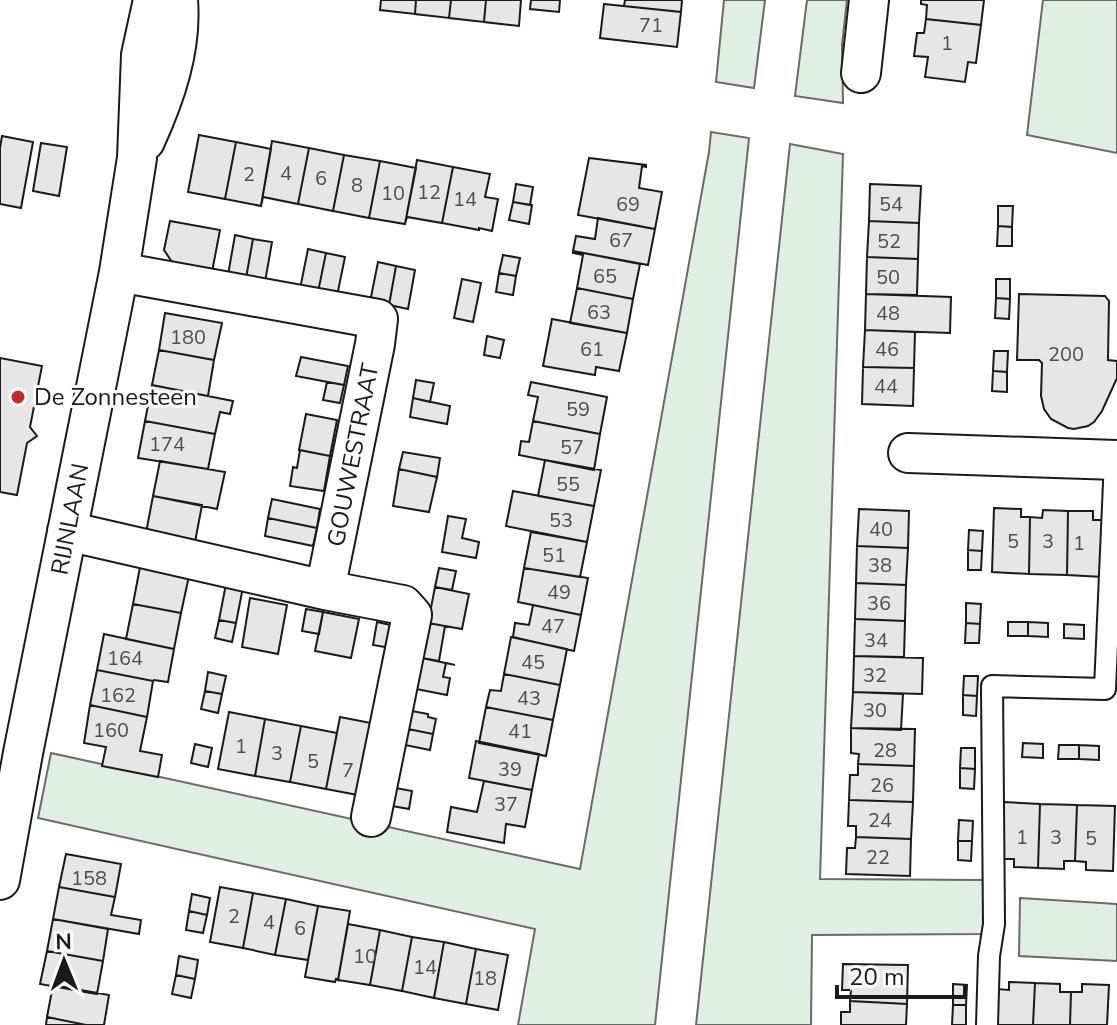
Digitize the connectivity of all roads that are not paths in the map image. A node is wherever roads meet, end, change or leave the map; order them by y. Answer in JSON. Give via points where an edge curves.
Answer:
{"nodes":[{"id":1,"x":153,"y":0,"type":"edge"},
{"id":2,"x":178,"y":0,"type":"edge"},
{"id":3,"x":869,"y":0,"type":"edge"},
{"id":4,"x":861,"y":73,"type":"dead end"},
{"id":5,"x":137,"y":158,"type":"junction"},
{"id":6,"x":119,"y":272,"type":"junction"},
{"id":7,"x":908,"y":453,"type":"dead end"},
{"id":8,"x":1116,"y":460,"type":"edge"},
{"id":9,"x":67,"y":531,"type":"junction"},
{"id":10,"x":325,"y":590,"type":"junction"},
{"id":11,"x":371,"y":817,"type":"dead end"},
{"id":12,"x":0,"y":880,"type":"edge"},
{"id":13,"x":987,"y":1025,"type":"edge"}],
"edges":[{"from":1,"to":5,"type":"street","name":"RIJNLAAN","via":[[141,55]]},
{"from":2,"to":5,"type":"street","name":"RIJNLAAN","via":[[174,59],[163,103]]},
{"from":3,"to":4,"type":"street"},
{"from":5,"to":6,"type":"street","name":"RIJNLAAN"},
{"from":6,"to":9,"type":"street","name":"RIJNLAAN"},
{"from":6,"to":10,"type":"street","name":"GOUWESTRAAT","via":[[378,319]]},
{"from":7,"to":8,"type":"street"},
{"from":8,"to":13,"type":"lane","via":[[1105,689],[992,686],[994,924]]},
{"from":9,"to":10,"type":"street"},
{"from":9,"to":12,"type":"street","name":"RIJNLAAN"},
{"from":10,"to":11,"type":"street","via":[[403,605],[412,615]]}]}
